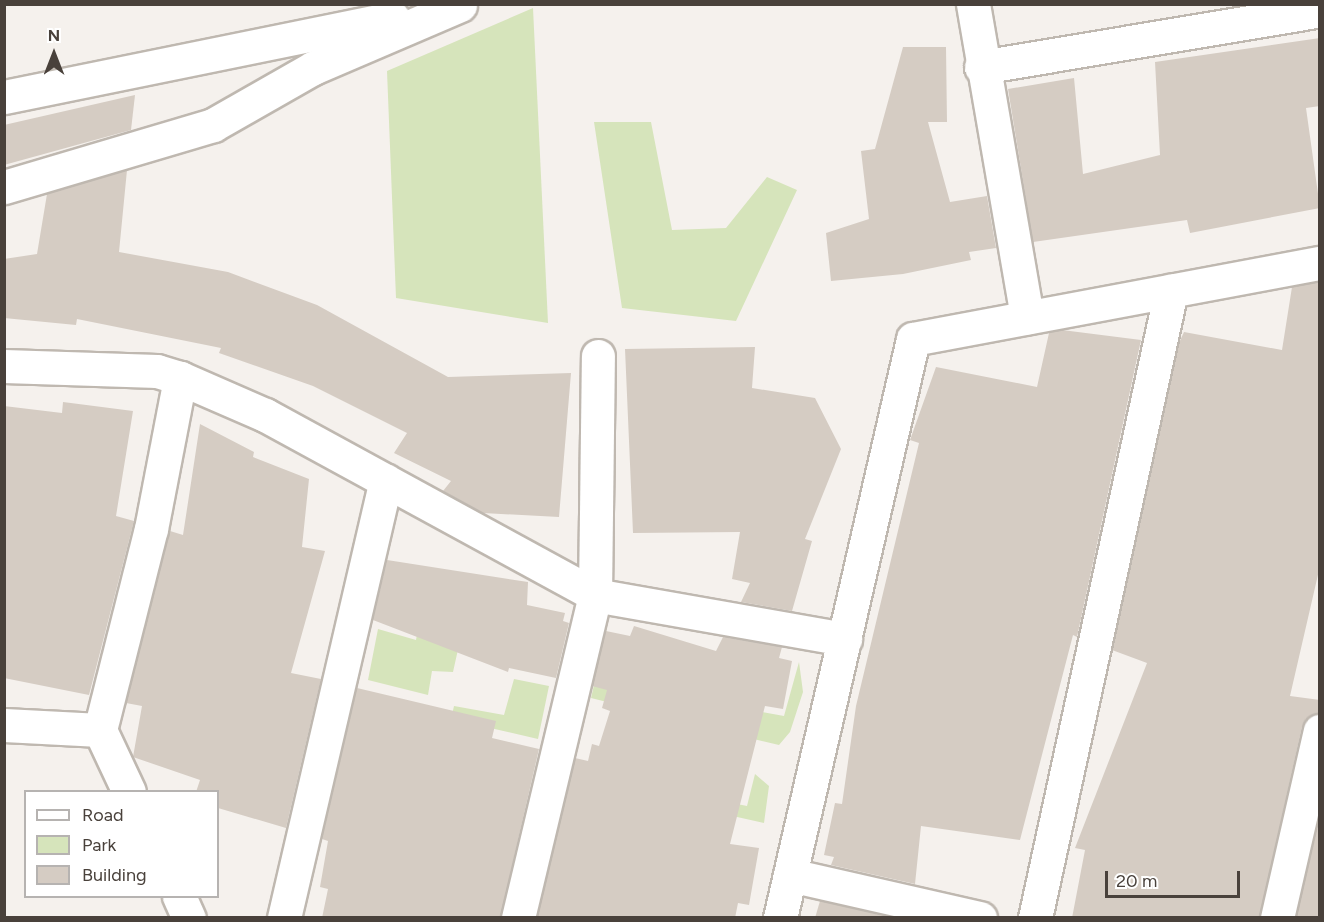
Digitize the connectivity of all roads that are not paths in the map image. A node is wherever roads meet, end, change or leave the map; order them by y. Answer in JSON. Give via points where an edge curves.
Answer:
{"nodes":[{"id":1,"x":974,"y":4,"type":"edge"},
{"id":2,"x":1320,"y":10,"type":"edge"},
{"id":3,"x":981,"y":67,"type":"junction"},
{"id":4,"x":4,"y":97,"type":"edge"},
{"id":5,"x":4,"y":187,"type":"edge"},
{"id":6,"x":1320,"y":263,"type":"edge"},
{"id":7,"x":1171,"y":291,"type":"junction"},
{"id":8,"x":1027,"y":317,"type":"junction"},
{"id":9,"x":598,"y":356,"type":"dead end"},
{"id":10,"x":4,"y":366,"type":"edge"},
{"id":11,"x":180,"y":378,"type":"junction"},
{"id":12,"x":386,"y":481,"type":"junction"},
{"id":13,"x":595,"y":595,"type":"junction"},
{"id":14,"x":845,"y":639,"type":"junction"},
{"id":15,"x":4,"y":725,"type":"edge"},
{"id":16,"x":100,"y":730,"type":"junction"},
{"id":17,"x":1320,"y":731,"type":"edge"},
{"id":18,"x":128,"y":790,"type":"edge"},
{"id":19,"x":790,"y":875,"type":"junction"},
{"id":20,"x":179,"y":898,"type":"edge"},
{"id":21,"x":189,"y":918,"type":"edge"},
{"id":22,"x":284,"y":918,"type":"edge"},
{"id":23,"x":518,"y":918,"type":"edge"},
{"id":24,"x":780,"y":918,"type":"edge"},
{"id":25,"x":980,"y":918,"type":"edge"},
{"id":26,"x":1035,"y":918,"type":"edge"},
{"id":27,"x":1277,"y":918,"type":"edge"}],
"edges":[{"from":1,"to":3,"type":"street"},
{"from":2,"to":3,"type":"street"},
{"from":3,"to":8,"type":"street"},
{"from":4,"to":5,"type":"street","via":[[460,4],[313,68],[213,124]]},
{"from":6,"to":7,"type":"street"},
{"from":7,"to":8,"type":"street"},
{"from":7,"to":26,"type":"street"},
{"from":8,"to":14,"type":"street","via":[[913,339]]},
{"from":9,"to":13,"type":"street"},
{"from":10,"to":11,"type":"street","via":[[157,370]]},
{"from":11,"to":12,"type":"street","via":[[265,415]]},
{"from":11,"to":16,"type":"street","via":[[151,529]]},
{"from":12,"to":13,"type":"street"},
{"from":12,"to":22,"type":"street"},
{"from":13,"to":14,"type":"street"},
{"from":13,"to":23,"type":"street"},
{"from":14,"to":19,"type":"street"},
{"from":15,"to":16,"type":"street"},
{"from":16,"to":18,"type":"street"},
{"from":17,"to":27,"type":"street"},
{"from":19,"to":24,"type":"street"},
{"from":19,"to":25,"type":"street"},
{"from":20,"to":21,"type":"street"}]}
